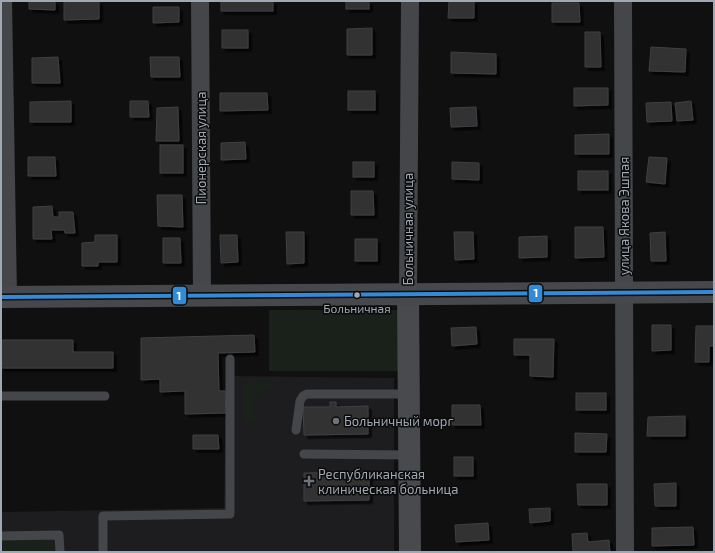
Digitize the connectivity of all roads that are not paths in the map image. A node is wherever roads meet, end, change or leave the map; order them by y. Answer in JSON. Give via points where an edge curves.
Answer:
{"nodes":[{"id":1,"x":3,"y":1,"type":"edge"},
{"id":2,"x":200,"y":1,"type":"edge"},
{"id":3,"x":410,"y":1,"type":"edge"},
{"id":4,"x":623,"y":1,"type":"edge"},
{"id":5,"x":624,"y":292,"type":"junction"},
{"id":6,"x":714,"y":292,"type":"edge"},
{"id":7,"x":408,"y":294,"type":"junction"},
{"id":8,"x":202,"y":296,"type":"junction"},
{"id":9,"x":5,"y":297,"type":"edge"},
{"id":10,"x":230,"y":359,"type":"dead end"},
{"id":11,"x":408,"y":394,"type":"junction"},
{"id":12,"x":1,"y":396,"type":"edge"},
{"id":13,"x":105,"y":396,"type":"dead end"},
{"id":14,"x":296,"y":430,"type":"dead end"},
{"id":15,"x":304,"y":454,"type":"dead end"},
{"id":16,"x":409,"y":455,"type":"junction"},
{"id":17,"x":1,"y":536,"type":"edge"},
{"id":18,"x":60,"y":552,"type":"edge"},
{"id":19,"x":103,"y":552,"type":"edge"},
{"id":20,"x":410,"y":552,"type":"edge"},
{"id":21,"x":625,"y":552,"type":"edge"}],
"edges":[{"from":1,"to":9,"type":"street"},
{"from":2,"to":8,"type":"street","name":"Пионерская улица"},
{"from":3,"to":7,"type":"street","name":"Больничная улица"},
{"from":4,"to":5,"type":"street","name":"улица Якова Эшпая"},
{"from":5,"to":6,"type":"main road"},
{"from":5,"to":7,"type":"main road"},
{"from":5,"to":21,"type":"street","name":"улица Якова Эшпая"},
{"from":7,"to":8,"type":"main road"},
{"from":7,"to":11,"type":"street","name":"Больничная улица"},
{"from":8,"to":9,"type":"main road"},
{"from":10,"to":19,"type":"lane","via":[[230,514],[103,516]]},
{"from":11,"to":14,"type":"lane","via":[[307,394],[300,401]]},
{"from":11,"to":16,"type":"street","name":"Больничная улица"},
{"from":12,"to":13,"type":"lane"},
{"from":15,"to":16,"type":"lane"},
{"from":16,"to":20,"type":"street","name":"Больничная улица"},
{"from":17,"to":18,"type":"lane","via":[[59,535]]}]}
